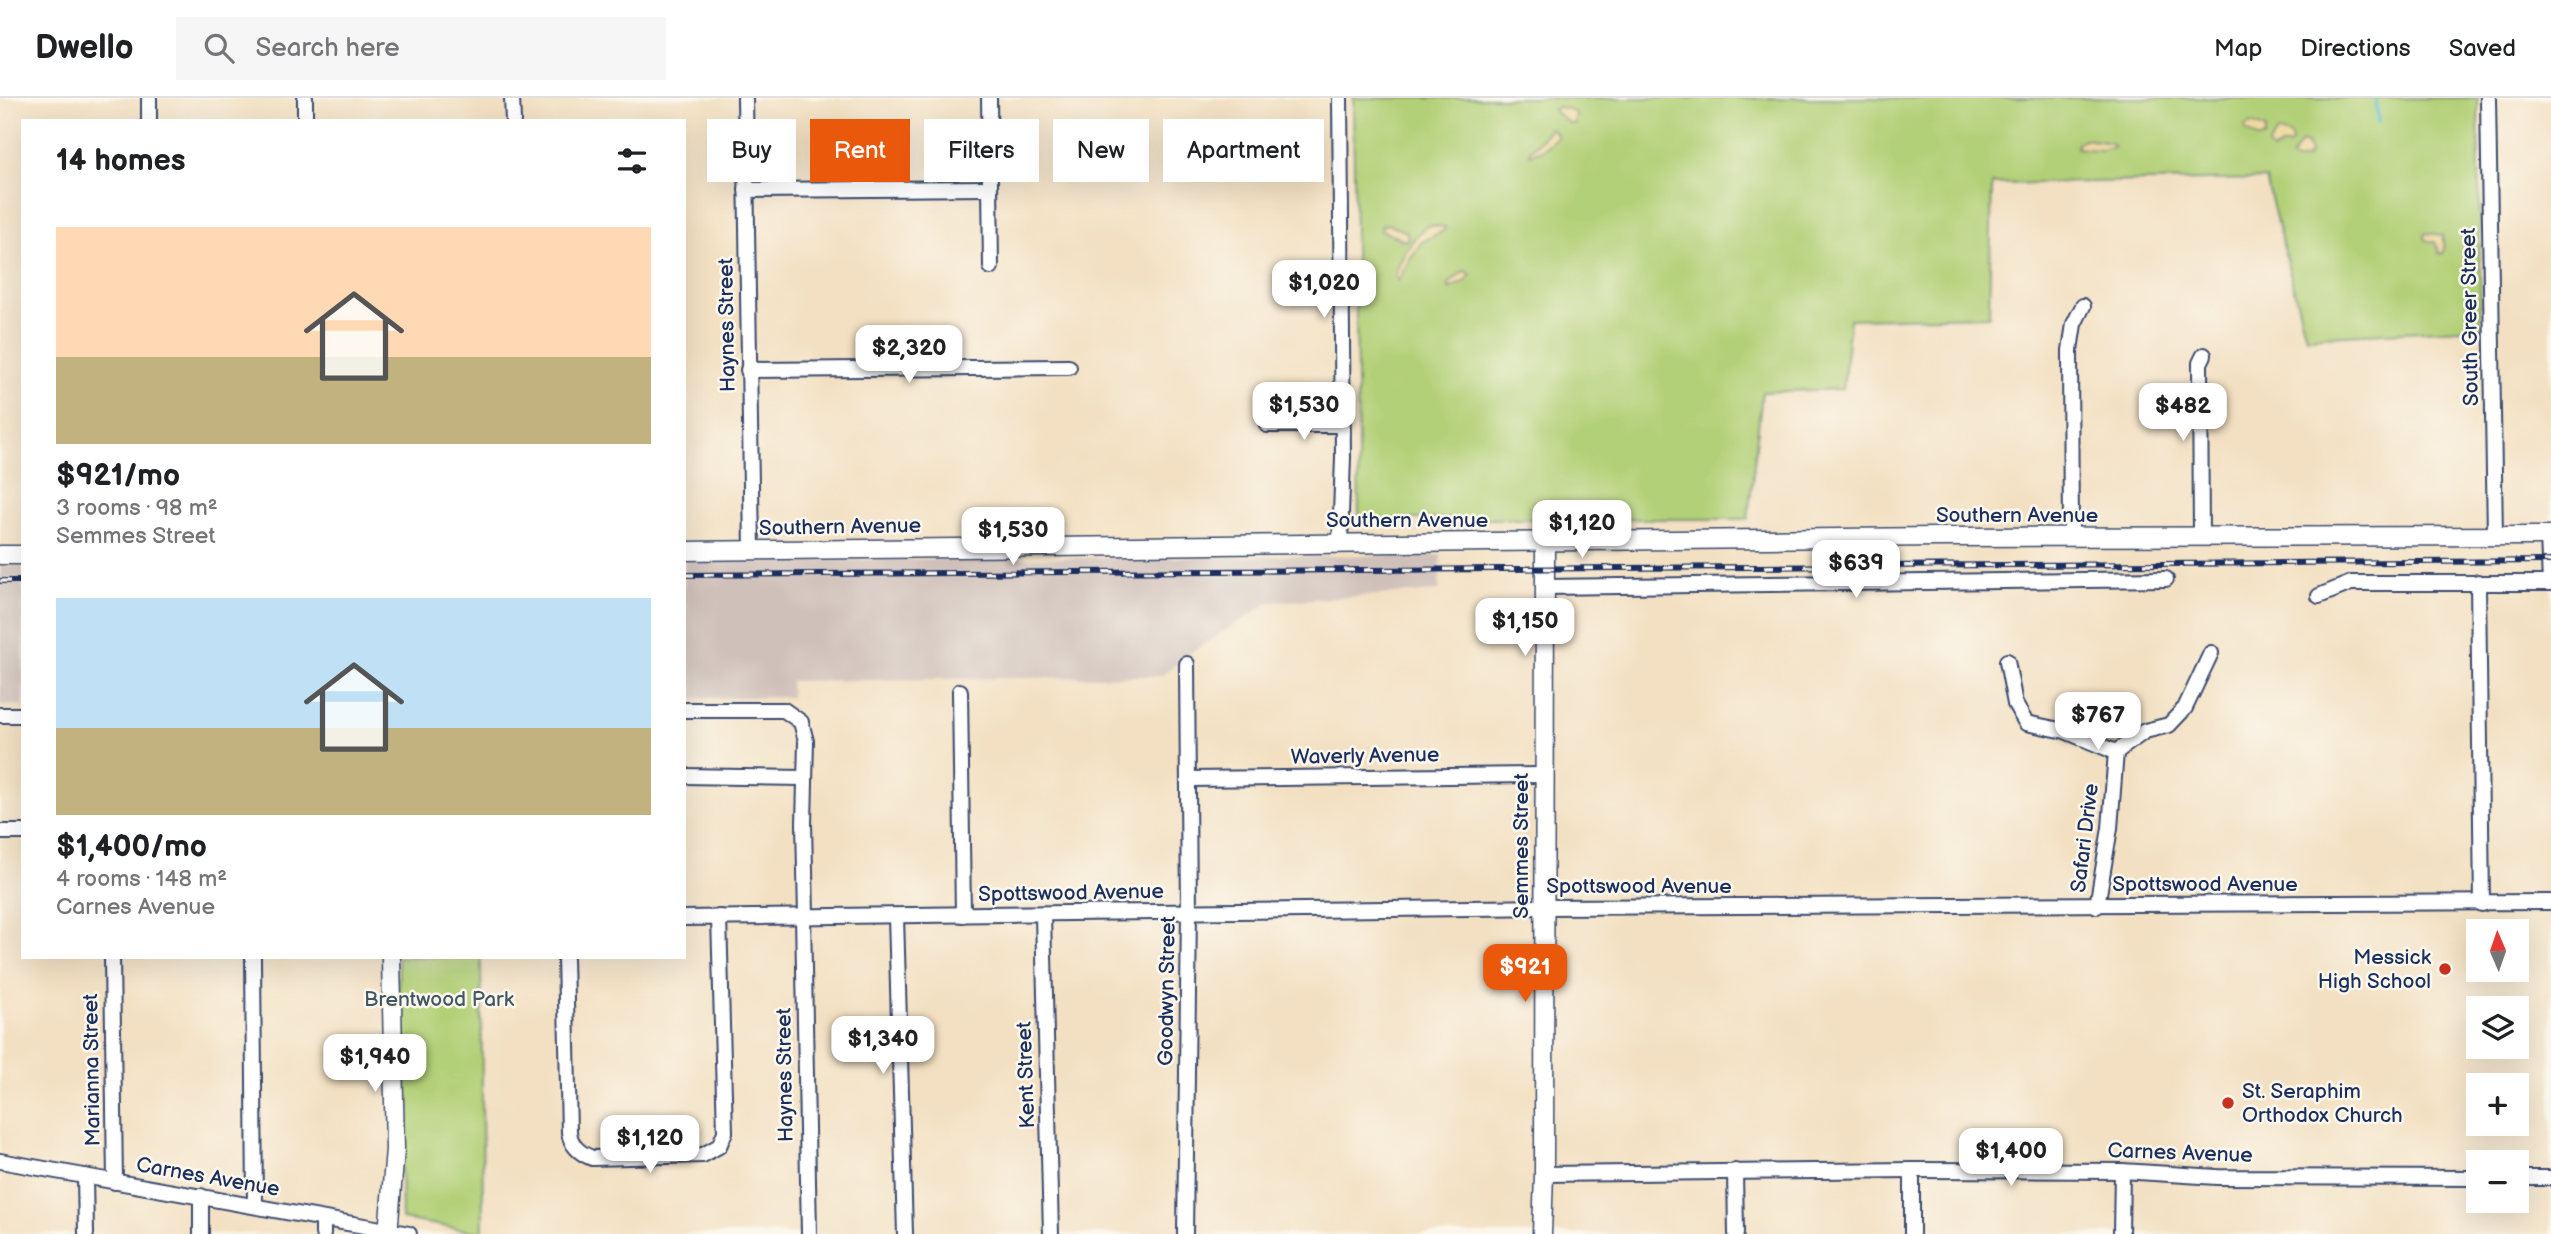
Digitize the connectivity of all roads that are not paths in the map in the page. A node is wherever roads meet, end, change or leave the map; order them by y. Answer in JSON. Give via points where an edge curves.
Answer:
{"nodes":[{"id":1,"x":149,"y":98,"type":"edge"},
{"id":2,"x":305,"y":98,"type":"edge"},
{"id":3,"x":512,"y":98,"type":"edge"},
{"id":4,"x":745,"y":98,"type":"edge"},
{"id":5,"x":989,"y":98,"type":"edge"},
{"id":6,"x":1340,"y":98,"type":"edge"},
{"id":7,"x":2488,"y":98,"type":"edge"},
{"id":8,"x":149,"y":119,"type":"edge"},
{"id":9,"x":305,"y":119,"type":"edge"},
{"id":10,"x":513,"y":119,"type":"edge"},
{"id":11,"x":990,"y":188,"type":"junction"},
{"id":12,"x":746,"y":190,"type":"junction"},
{"id":13,"x":991,"y":267,"type":"dead end"},
{"id":14,"x":2083,"y":306,"type":"dead end"},
{"id":15,"x":2204,"y":355,"type":"dead end"},
{"id":16,"x":1069,"y":367,"type":"dead end"},
{"id":17,"x":748,"y":370,"type":"junction"},
{"id":18,"x":1267,"y":425,"type":"dead end"},
{"id":19,"x":1342,"y":425,"type":"junction"},
{"id":20,"x":2495,"y":536,"type":"junction"},
{"id":21,"x":2550,"y":536,"type":"edge"},
{"id":22,"x":2201,"y":537,"type":"junction"},
{"id":23,"x":2071,"y":538,"type":"junction"},
{"id":24,"x":1545,"y":542,"type":"junction"},
{"id":25,"x":1340,"y":543,"type":"junction"},
{"id":26,"x":686,"y":551,"type":"edge"},
{"id":27,"x":752,"y":551,"type":"junction"},
{"id":28,"x":0,"y":555,"type":"edge"},
{"id":29,"x":21,"y":555,"type":"edge"},
{"id":30,"x":2166,"y":579,"type":"dead end"},
{"id":31,"x":2478,"y":582,"type":"junction"},
{"id":32,"x":2550,"y":583,"type":"edge"},
{"id":33,"x":1545,"y":587,"type":"junction"},
{"id":34,"x":2319,"y":596,"type":"dead end"},
{"id":35,"x":2211,"y":653,"type":"dead end"},
{"id":36,"x":2007,"y":661,"type":"dead end"},
{"id":37,"x":1187,"y":664,"type":"dead end"},
{"id":38,"x":960,"y":691,"type":"dead end"},
{"id":39,"x":686,"y":710,"type":"edge"},
{"id":40,"x":0,"y":715,"type":"edge"},
{"id":41,"x":21,"y":715,"type":"edge"},
{"id":42,"x":2116,"y":752,"type":"junction"},
{"id":43,"x":1544,"y":775,"type":"junction"},
{"id":44,"x":686,"y":776,"type":"edge"},
{"id":45,"x":804,"y":778,"type":"junction"},
{"id":46,"x":1188,"y":779,"type":"junction"},
{"id":47,"x":0,"y":832,"type":"edge"},
{"id":48,"x":21,"y":832,"type":"edge"},
{"id":49,"x":2551,"y":902,"type":"edge"},
{"id":50,"x":2482,"y":904,"type":"junction"},
{"id":51,"x":2097,"y":906,"type":"junction"},
{"id":52,"x":1545,"y":907,"type":"junction"},
{"id":53,"x":1189,"y":912,"type":"junction"},
{"id":54,"x":963,"y":915,"type":"junction"},
{"id":55,"x":1042,"y":915,"type":"junction"},
{"id":56,"x":805,"y":916,"type":"junction"},
{"id":57,"x":897,"y":916,"type":"junction"},
{"id":58,"x":719,"y":917,"type":"junction"},
{"id":59,"x":686,"y":918,"type":"edge"},
{"id":60,"x":112,"y":959,"type":"edge"},
{"id":61,"x":253,"y":959,"type":"edge"},
{"id":62,"x":391,"y":959,"type":"edge"},
{"id":63,"x":565,"y":959,"type":"edge"},
{"id":64,"x":0,"y":1161,"type":"edge"},
{"id":65,"x":1912,"y":1170,"type":"junction"},
{"id":66,"x":1735,"y":1171,"type":"junction"},
{"id":67,"x":2122,"y":1171,"type":"junction"},
{"id":68,"x":1544,"y":1174,"type":"junction"},
{"id":69,"x":85,"y":1176,"type":"junction"},
{"id":70,"x":2466,"y":1178,"type":"edge"},
{"id":71,"x":2529,"y":1178,"type":"edge"},
{"id":72,"x":2551,"y":1178,"type":"edge"},
{"id":73,"x":116,"y":1182,"type":"junction"},
{"id":74,"x":201,"y":1196,"type":"junction"},
{"id":75,"x":255,"y":1206,"type":"junction"},
{"id":76,"x":323,"y":1227,"type":"edge"},
{"id":77,"x":388,"y":1232,"type":"edge"},
{"id":78,"x":86,"y":1234,"type":"edge"},
{"id":79,"x":201,"y":1234,"type":"edge"},
{"id":80,"x":409,"y":1234,"type":"edge"},
{"id":81,"x":809,"y":1234,"type":"edge"},
{"id":82,"x":905,"y":1234,"type":"edge"},
{"id":83,"x":1051,"y":1234,"type":"edge"},
{"id":84,"x":1185,"y":1234,"type":"edge"},
{"id":85,"x":1542,"y":1234,"type":"edge"},
{"id":86,"x":1736,"y":1234,"type":"edge"},
{"id":87,"x":1912,"y":1234,"type":"edge"},
{"id":88,"x":2121,"y":1234,"type":"edge"}],
"edges":[{"from":1,"to":8,"type":"street"},
{"from":2,"to":9,"type":"street"},
{"from":3,"to":10,"type":"street"},
{"from":4,"to":12,"type":"street","name":"Haynes Street"},
{"from":5,"to":11,"type":"street"},
{"from":6,"to":19,"type":"street"},
{"from":7,"to":20,"type":"street","name":"South Greer Street"},
{"from":11,"to":12,"type":"street"},
{"from":11,"to":13,"type":"street"},
{"from":12,"to":17,"type":"street","name":"Haynes Street"},
{"from":14,"to":23,"type":"street","via":[[2074,324],[2070,350]]},
{"from":15,"to":22,"type":"street","via":[[2200,363]]},
{"from":16,"to":17,"type":"street"},
{"from":17,"to":27,"type":"street","name":"Haynes Street"},
{"from":18,"to":19,"type":"street"},
{"from":19,"to":25,"type":"street"},
{"from":20,"to":21,"type":"main road","name":"Southern Avenue"},
{"from":20,"to":22,"type":"main road","name":"Southern Avenue"},
{"from":21,"to":32,"type":"street"},
{"from":22,"to":23,"type":"main road","name":"Southern Avenue"},
{"from":23,"to":24,"type":"main road","name":"Southern Avenue"},
{"from":24,"to":25,"type":"main road","name":"Southern Avenue"},
{"from":24,"to":33,"type":"main road","name":"Semmes Street"},
{"from":25,"to":27,"type":"main road","name":"Southern Avenue"},
{"from":26,"to":27,"type":"main road","name":"Southern Avenue"},
{"from":28,"to":29,"type":"main road"},
{"from":30,"to":33,"type":"street"},
{"from":31,"to":32,"type":"street"},
{"from":31,"to":34,"type":"street","via":[[2351,583]]},
{"from":31,"to":50,"type":"street"},
{"from":33,"to":43,"type":"main road","name":"Semmes Street"},
{"from":35,"to":42,"type":"street","via":[[2185,708],[2169,725],[2145,731]]},
{"from":36,"to":42,"type":"street","via":[[2015,704],[2026,723],[2065,731]]},
{"from":37,"to":46,"type":"street","name":"Goodwyn Street"},
{"from":38,"to":54,"type":"street"},
{"from":39,"to":45,"type":"street","name":"Haynes Street","via":[[784,710],[802,725]]},
{"from":40,"to":41,"type":"street"},
{"from":42,"to":51,"type":"street","name":"Safari Drive"},
{"from":43,"to":46,"type":"street","name":"Waverly Avenue"},
{"from":43,"to":52,"type":"main road","name":"Semmes Street"},
{"from":44,"to":45,"type":"street"},
{"from":45,"to":56,"type":"street","name":"Haynes Street"},
{"from":46,"to":53,"type":"street","name":"Goodwyn Street"},
{"from":47,"to":48,"type":"street"},
{"from":49,"to":50,"type":"street","name":"Spottswood Avenue"},
{"from":50,"to":51,"type":"street","name":"Spottswood Avenue"},
{"from":51,"to":52,"type":"street","name":"Spottswood Avenue"},
{"from":52,"to":53,"type":"street","name":"Spottswood Avenue"},
{"from":52,"to":68,"type":"main road","name":"Semmes Street"},
{"from":53,"to":55,"type":"street","name":"Spottswood Avenue"},
{"from":53,"to":84,"type":"street","name":"Goodwyn Street"},
{"from":54,"to":55,"type":"street","name":"Spottswood Avenue"},
{"from":54,"to":57,"type":"street","name":"Spottswood Avenue"},
{"from":55,"to":83,"type":"street","name":"Kent Street"},
{"from":56,"to":57,"type":"street","name":"Spottswood Avenue"},
{"from":56,"to":58,"type":"street","name":"Spottswood Avenue"},
{"from":56,"to":81,"type":"street","name":"Haynes Street"},
{"from":57,"to":82,"type":"street"},
{"from":58,"to":59,"type":"street","name":"Spottswood Avenue"},
{"from":58,"to":63,"type":"street","via":[[725,1125],[719,1146],[703,1156],[592,1158],[572,1144]]},
{"from":60,"to":73,"type":"street","name":"Marianna Street"},
{"from":61,"to":75,"type":"street"},
{"from":62,"to":77,"type":"main road","via":[[395,1149]]},
{"from":64,"to":69,"type":"street","name":"Carnes Avenue"},
{"from":65,"to":66,"type":"street","name":"Carnes Avenue"},
{"from":65,"to":67,"type":"street","name":"Carnes Avenue"},
{"from":65,"to":87,"type":"street"},
{"from":66,"to":68,"type":"street","name":"Carnes Avenue"},
{"from":66,"to":86,"type":"street"},
{"from":67,"to":70,"type":"street","name":"Carnes Avenue","via":[[2217,1177]]},
{"from":67,"to":88,"type":"street"},
{"from":68,"to":85,"type":"main road","name":"Semmes Street"},
{"from":69,"to":73,"type":"street","name":"Carnes Avenue"},
{"from":69,"to":78,"type":"street","name":"Marianna Street"},
{"from":71,"to":72,"type":"street"},
{"from":73,"to":74,"type":"street","name":"Carnes Avenue"},
{"from":74,"to":75,"type":"street","name":"Carnes Avenue"},
{"from":74,"to":79,"type":"street"},
{"from":75,"to":76,"type":"street","name":"Carnes Avenue"},
{"from":76,"to":77,"type":"street","name":"Carnes Avenue"},
{"from":77,"to":80,"type":"street","name":"Carnes Avenue"}]}
